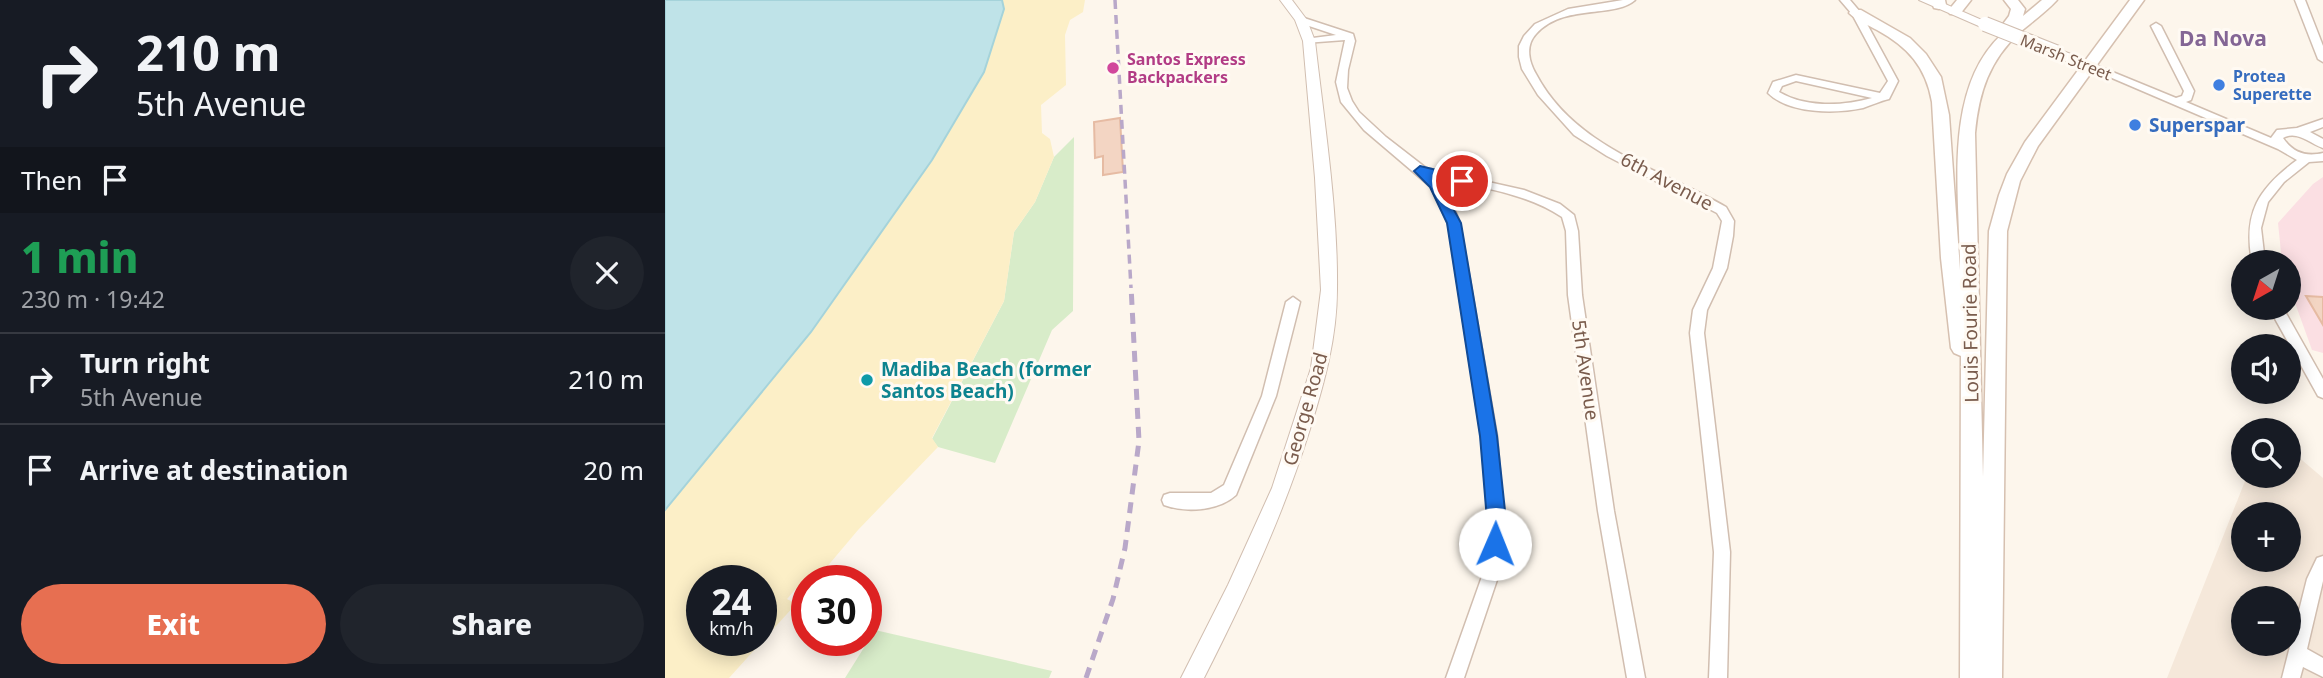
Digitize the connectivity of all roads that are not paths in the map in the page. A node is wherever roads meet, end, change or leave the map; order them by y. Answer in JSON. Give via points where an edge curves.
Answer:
{"nodes":[{"id":1,"x":1286,"y":0,"type":"edge"},
{"id":2,"x":1630,"y":0,"type":"edge"},
{"id":3,"x":1925,"y":0,"type":"edge"},
{"id":4,"x":2011,"y":0,"type":"edge"},
{"id":5,"x":2050,"y":0,"type":"edge"},
{"id":6,"x":2137,"y":0,"type":"edge"},
{"id":7,"x":2300,"y":0,"type":"edge"},
{"id":8,"x":1939,"y":3,"type":"edge"},
{"id":9,"x":1850,"y":6,"type":"edge"},
{"id":10,"x":1959,"y":6,"type":"edge"},
{"id":11,"x":1301,"y":20,"type":"junction"},
{"id":12,"x":2308,"y":21,"type":"junction"},
{"id":13,"x":2323,"y":23,"type":"edge"},
{"id":14,"x":2157,"y":26,"type":"dead end"},
{"id":15,"x":1349,"y":36,"type":"junction"},
{"id":16,"x":1309,"y":41,"type":"junction"},
{"id":17,"x":1997,"y":45,"type":"junction"},
{"id":18,"x":2323,"y":59,"type":"edge"},
{"id":19,"x":2088,"y":66,"type":"junction"},
{"id":20,"x":1885,"y":97,"type":"junction"},
{"id":21,"x":2176,"y":102,"type":"junction"},
{"id":22,"x":2207,"y":114,"type":"junction"},
{"id":23,"x":2323,"y":122,"type":"edge"},
{"id":24,"x":2298,"y":132,"type":"junction"},
{"id":25,"x":2281,"y":133,"type":"junction"},
{"id":26,"x":2322,"y":138,"type":"edge"},
{"id":27,"x":2284,"y":148,"type":"junction"},
{"id":28,"x":2318,"y":158,"type":"edge"},
{"id":29,"x":1420,"y":171,"type":"junction"},
{"id":30,"x":2279,"y":179,"type":"junction"},
{"id":31,"x":2256,"y":250,"type":"edge"},
{"id":32,"x":1293,"y":302,"type":"dead end"},
{"id":33,"x":2283,"y":320,"type":"edge"},
{"id":34,"x":2323,"y":392,"type":"edge"},
{"id":35,"x":1972,"y":408,"type":"junction"},
{"id":36,"x":1170,"y":500,"type":"dead end"},
{"id":37,"x":2323,"y":564,"type":"edge"},
{"id":38,"x":2301,"y":641,"type":"edge"},
{"id":39,"x":2297,"y":656,"type":"edge"},
{"id":40,"x":2301,"y":656,"type":"edge"},
{"id":41,"x":2323,"y":668,"type":"edge"},
{"id":42,"x":1192,"y":678,"type":"edge"},
{"id":43,"x":1455,"y":678,"type":"edge"},
{"id":44,"x":1636,"y":678,"type":"edge"},
{"id":45,"x":1718,"y":678,"type":"edge"},
{"id":46,"x":1972,"y":678,"type":"edge"},
{"id":47,"x":1990,"y":678,"type":"edge"},
{"id":48,"x":2291,"y":678,"type":"edge"}],
"edges":[{"from":1,"to":11,"type":"street","name":"George Road"},
{"from":2,"to":45,"type":"street","name":"6th Avenue","via":[[1567,13],[1543,24],[1526,39],[1524,62],[1530,80],[1579,134],[1705,200],[1722,210],[1728,221],[1720,268],[1700,310],[1697,333],[1722,552]]},
{"from":3,"to":8,"type":"street","name":"Marsh Street"},
{"from":4,"to":17,"type":"main road","via":[[2018,9],[2016,17]]},
{"from":5,"to":17,"type":"main road","name":"Louis Fourie Road"},
{"from":6,"to":19,"type":"main road"},
{"from":7,"to":12,"type":"street"},
{"from":8,"to":10,"type":"street","name":"Marsh Street"},
{"from":9,"to":20,"type":"street","via":[[1893,81]]},
{"from":9,"to":35,"type":"main road","via":[[1906,42],[1932,74],[1940,113],[1954,307]]},
{"from":10,"to":19,"type":"street","name":"Marsh Street","bridge":true,"via":[[1985,23]]},
{"from":11,"to":15,"type":"street"},
{"from":11,"to":16,"type":"street","name":"George Road"},
{"from":12,"to":13,"type":"street"},
{"from":12,"to":18,"type":"street"},
{"from":14,"to":21,"type":"street","via":[[2189,91],[2187,98]]},
{"from":15,"to":16,"type":"street"},
{"from":15,"to":29,"type":"street","via":[[1342,87],[1346,102]]},
{"from":16,"to":42,"type":"street","name":"George Road","via":[[1329,290],[1320,368],[1282,488]]},
{"from":17,"to":35,"type":"main road","name":"Louis Fourie Road","via":[[1977,74],[1966,133]]},
{"from":19,"to":21,"type":"street","name":"Marsh Street"},
{"from":19,"to":47,"type":"main road","via":[[2016,172],[1998,231]]},
{"from":20,"to":20,"type":"street","via":[[1839,107],[1811,107],[1789,103],[1773,93],[1777,84],[1796,78]]},
{"from":21,"to":22,"type":"street","name":"Marsh Street"},
{"from":22,"to":25,"type":"street","name":"Marsh Street"},
{"from":22,"to":27,"type":"street","name":"Marsh Street"},
{"from":23,"to":24,"type":"street"},
{"from":24,"to":25,"type":"street","name":"Marsh Street"},
{"from":24,"to":26,"type":"street"},
{"from":25,"to":27,"type":"street","via":[[2277,138]]},
{"from":27,"to":28,"type":"street","name":"Marsh Street"},
{"from":27,"to":30,"type":"street"},
{"from":28,"to":30,"type":"street"},
{"from":29,"to":43,"type":"street","via":[[1435,184],[1454,223],[1487,424],[1496,520],[1493,568]]},
{"from":29,"to":44,"type":"street","name":"5th Avenue","via":[[1524,194],[1568,215],[1602,484]]},
{"from":30,"to":31,"type":"street","via":[[2258,210]]},
{"from":32,"to":36,"type":"street","via":[[1269,396],[1230,490],[1211,500]]},
{"from":33,"to":34,"type":"street"},
{"from":35,"to":46,"type":"main road","name":"Louis Fourie Road"},
{"from":37,"to":38,"type":"street","via":[[2315,579]]},
{"from":39,"to":48,"type":"street"},
{"from":40,"to":41,"type":"street"}]}
